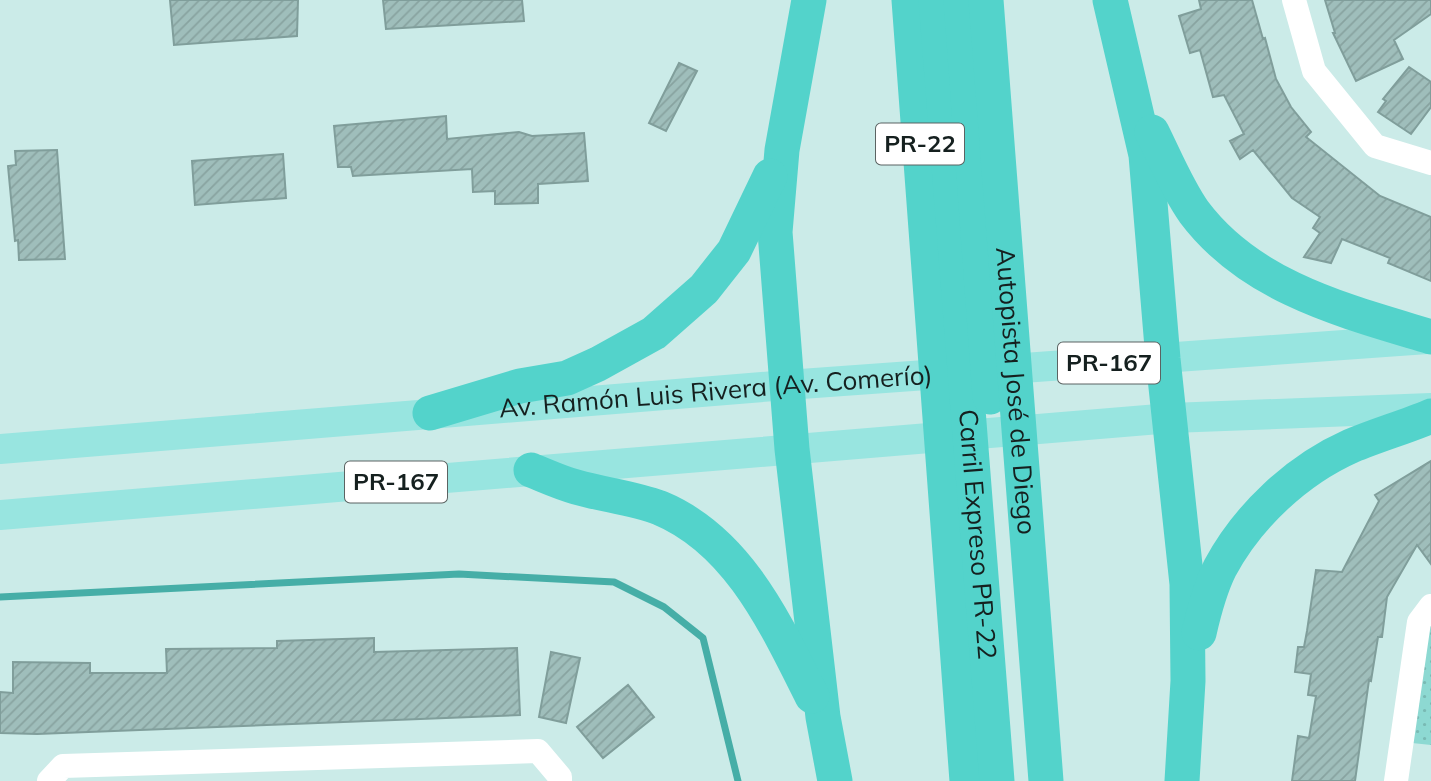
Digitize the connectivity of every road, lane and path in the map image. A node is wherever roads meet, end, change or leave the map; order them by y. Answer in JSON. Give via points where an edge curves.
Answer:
{"nodes":[{"id":1,"x":809,"y":0,"type":"edge"},
{"id":2,"x":909,"y":0,"type":"edge"},
{"id":3,"x":936,"y":0,"type":"edge"},
{"id":4,"x":961,"y":0,"type":"edge"},
{"id":5,"x":986,"y":0,"type":"edge"},
{"id":6,"x":1110,"y":0,"type":"edge"},
{"id":7,"x":1294,"y":0,"type":"edge"},
{"id":8,"x":1130,"y":85,"type":"junction"},
{"id":9,"x":782,"y":150,"type":"junction"},
{"id":10,"x":1431,"y":163,"type":"edge"},
{"id":11,"x":969,"y":285,"type":"junction"},
{"id":12,"x":1431,"y":338,"type":"edge"},
{"id":13,"x":1163,"y":359,"type":"junction"},
{"id":14,"x":787,"y":385,"type":"junction"},
{"id":15,"x":1431,"y":408,"type":"edge"},
{"id":16,"x":430,"y":413,"type":"junction"},
{"id":17,"x":1431,"y":416,"type":"edge"},
{"id":18,"x":1171,"y":418,"type":"junction"},
{"id":19,"x":0,"y":449,"type":"edge"},
{"id":20,"x":792,"y":449,"type":"junction"},
{"id":21,"x":531,"y":470,"type":"junction"},
{"id":22,"x":0,"y":515,"type":"edge"},
{"id":23,"x":987,"y":522,"type":"junction"},
{"id":24,"x":1431,"y":606,"type":"edge"},
{"id":25,"x":1188,"y":681,"type":"junction"},
{"id":26,"x":822,"y":717,"type":"junction"},
{"id":27,"x":49,"y":781,"type":"edge"},
{"id":28,"x":560,"y":781,"type":"edge"},
{"id":29,"x":835,"y":781,"type":"edge"},
{"id":30,"x":967,"y":781,"type":"edge"},
{"id":31,"x":997,"y":781,"type":"edge"},
{"id":32,"x":1017,"y":781,"type":"edge"},
{"id":33,"x":1046,"y":781,"type":"edge"},
{"id":34,"x":1182,"y":781,"type":"edge"},
{"id":35,"x":1396,"y":781,"type":"edge"}],
"edges":[{"from":1,"to":9,"type":"highway"},
{"from":2,"to":11,"type":"highway","name":"Autopista José de Diego","number":"PR-22"},
{"from":3,"to":11,"type":"highway"},
{"from":4,"to":11,"type":"highway"},
{"from":5,"to":11,"type":"highway","name":"Autopista José de Diego","number":"PR-22"},
{"from":6,"to":8,"type":"highway"},
{"from":7,"to":10,"type":"street","via":[[1314,71],[1375,146]]},
{"from":8,"to":12,"type":"highway","via":[[1194,211],[1223,244],[1277,283]]},
{"from":8,"to":13,"type":"highway","via":[[1146,156]]},
{"from":9,"to":14,"type":"highway","via":[[775,232]]},
{"from":9,"to":16,"type":"highway","via":[[734,251],[704,289],[654,333],[568,378],[520,386]]},
{"from":11,"to":23,"type":"highway","name":"Autopista José de Diego","number":"PR-22"},
{"from":11,"to":23,"type":"highway","name":"Autopista José de Diego","number":"PR-22"},
{"from":12,"to":13,"type":"main road","name":"Av. Ramón Luis Rivera (Av. Comerío)","number":"PR-167"},
{"from":13,"to":14,"type":"main road","name":"Av. Ramón Luis Rivera (Av. Comerío)","number":"PR-167"},
{"from":13,"to":18,"type":"highway"},
{"from":14,"to":16,"type":"main road","name":"Av. Ramón Luis Rivera (Av. Comerío)","number":"PR-167"},
{"from":14,"to":20,"type":"highway"},
{"from":15,"to":18,"type":"main road","number":"PR-167"},
{"from":16,"to":19,"type":"main road","name":"Av. Ramón Luis Rivera (Av. Comerío)","number":"PR-167"},
{"from":17,"to":25,"type":"highway","via":[[1350,447],[1306,472],[1271,500],[1220,568],[1206,604]]},
{"from":18,"to":20,"type":"main road","number":"PR-167"},
{"from":18,"to":25,"type":"highway","via":[[1187,584]]},
{"from":20,"to":21,"type":"main road","number":"PR-167"},
{"from":20,"to":26,"type":"highway"},
{"from":21,"to":22,"type":"main road","number":"PR-167"},
{"from":21,"to":26,"type":"highway","via":[[574,487],[660,509],[686,522],[717,548],[769,611]]},
{"from":23,"to":30,"type":"highway","name":"Autopista José de Diego","number":"PR-22"},
{"from":23,"to":31,"type":"highway","name":"Carril Expreso PR-22"},
{"from":23,"to":32,"type":"highway","name":"Carril Expreso PR-22"},
{"from":23,"to":33,"type":"highway","name":"Autopista José de Diego","number":"PR-22"},
{"from":24,"to":35,"type":"street","via":[[1419,622]]},
{"from":25,"to":34,"type":"highway"},
{"from":26,"to":29,"type":"highway"},
{"from":27,"to":28,"type":"street","via":[[63,766],[538,751]]}]}
